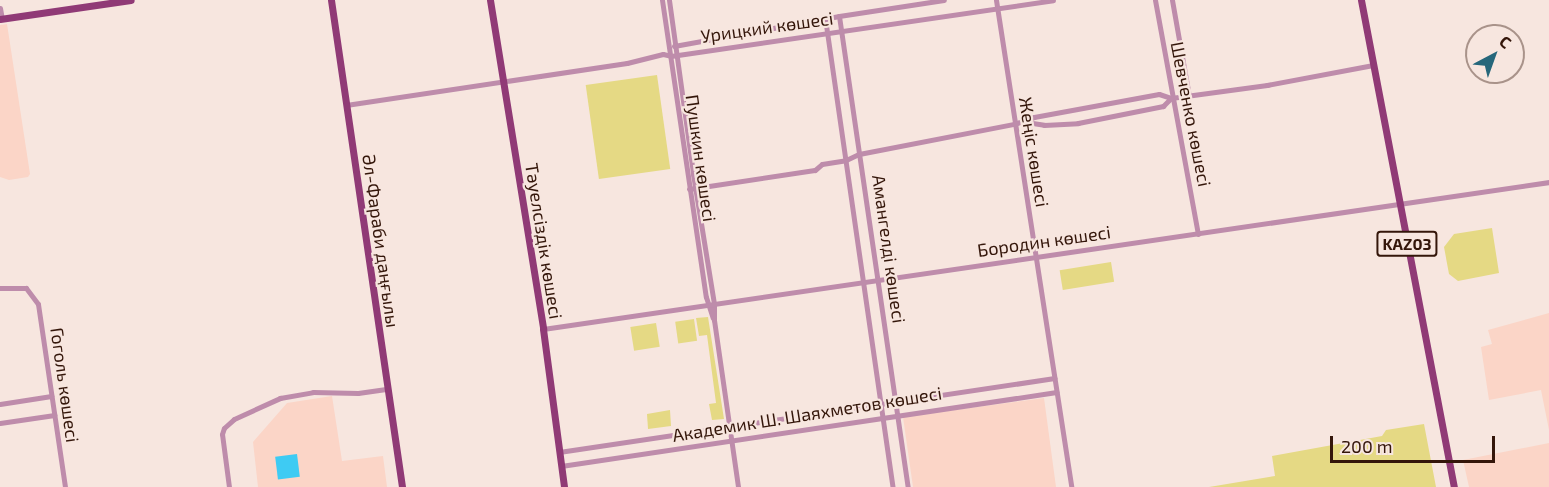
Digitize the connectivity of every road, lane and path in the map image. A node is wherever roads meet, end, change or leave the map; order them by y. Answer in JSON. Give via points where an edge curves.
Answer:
{"nodes":[{"id":1,"x":131,"y":0,"type":"edge"},
{"id":2,"x":331,"y":0,"type":"edge"},
{"id":3,"x":490,"y":0,"type":"edge"},
{"id":4,"x":662,"y":0,"type":"edge"},
{"id":5,"x":669,"y":0,"type":"edge"},
{"id":6,"x":944,"y":0,"type":"edge"},
{"id":7,"x":996,"y":0,"type":"edge"},
{"id":8,"x":1053,"y":0,"type":"edge"},
{"id":9,"x":1155,"y":0,"type":"edge"},
{"id":10,"x":1172,"y":0,"type":"edge"},
{"id":11,"x":1361,"y":0,"type":"edge"},
{"id":12,"x":0,"y":8,"type":"edge"},
{"id":13,"x":998,"y":9,"type":"junction"},
{"id":14,"x":840,"y":16,"type":"junction"},
{"id":15,"x":825,"y":18,"type":"junction"},
{"id":16,"x":1,"y":19,"type":"edge"},
{"id":17,"x":841,"y":32,"type":"junction"},
{"id":18,"x":828,"y":33,"type":"junction"},
{"id":19,"x":673,"y":46,"type":"junction"},
{"id":20,"x":663,"y":54,"type":"junction"},
{"id":21,"x":674,"y":56,"type":"junction"},
{"id":22,"x":1373,"y":65,"type":"junction"},
{"id":23,"x":503,"y":81,"type":"junction"},
{"id":24,"x":1189,"y":96,"type":"junction"},
{"id":25,"x":1171,"y":98,"type":"junction"},
{"id":26,"x":346,"y":105,"type":"junction"},
{"id":27,"x":1025,"y":122,"type":"junction"},
{"id":28,"x":1014,"y":124,"type":"junction"},
{"id":29,"x":859,"y":154,"type":"junction"},
{"id":30,"x":846,"y":160,"type":"junction"},
{"id":31,"x":1549,"y":183,"type":"edge"},
{"id":32,"x":692,"y":188,"type":"junction"},
{"id":33,"x":1400,"y":205,"type":"junction"},
{"id":34,"x":1198,"y":234,"type":"junction"},
{"id":35,"x":1035,"y":258,"type":"junction"},
{"id":36,"x":878,"y":280,"type":"junction"},
{"id":37,"x":864,"y":282,"type":"junction"},
{"id":38,"x":0,"y":288,"type":"edge"},
{"id":39,"x":711,"y":304,"type":"junction"},
{"id":40,"x":543,"y":329,"type":"junction"},
{"id":41,"x":1055,"y":378,"type":"junction"},
{"id":42,"x":388,"y":389,"type":"junction"},
{"id":43,"x":1057,"y":392,"type":"junction"},
{"id":44,"x":51,"y":396,"type":"junction"},
{"id":45,"x":896,"y":401,"type":"junction"},
{"id":46,"x":881,"y":403,"type":"junction"},
{"id":47,"x":0,"y":404,"type":"edge"},
{"id":48,"x":898,"y":414,"type":"junction"},
{"id":49,"x":54,"y":415,"type":"junction"},
{"id":50,"x":791,"y":417,"type":"junction"},
{"id":51,"x":883,"y":417,"type":"junction"},
{"id":52,"x":0,"y":423,"type":"edge"},
{"id":53,"x":731,"y":427,"type":"junction"},
{"id":54,"x":793,"y":431,"type":"junction"},
{"id":55,"x":644,"y":439,"type":"junction"},
{"id":56,"x":732,"y":440,"type":"junction"},
{"id":57,"x":559,"y":452,"type":"junction"},
{"id":58,"x":646,"y":454,"type":"junction"},
{"id":59,"x":561,"y":466,"type":"junction"},
{"id":60,"x":65,"y":487,"type":"edge"},
{"id":61,"x":229,"y":487,"type":"edge"},
{"id":62,"x":402,"y":487,"type":"edge"},
{"id":63,"x":564,"y":487,"type":"edge"},
{"id":64,"x":738,"y":487,"type":"edge"},
{"id":65,"x":893,"y":487,"type":"edge"},
{"id":66,"x":908,"y":487,"type":"edge"},
{"id":67,"x":1071,"y":487,"type":"edge"},
{"id":68,"x":1454,"y":487,"type":"edge"}],
"edges":[{"from":1,"to":16,"type":"main road"},
{"from":2,"to":26,"type":"main road","name":"Әл-Фараби даңғылы"},
{"from":3,"to":23,"type":"main road","name":"Тәуелсіздік көшесі"},
{"from":4,"to":19,"type":"street","name":"Пушкин көшесі"},
{"from":5,"to":19,"type":"street","name":"Пушкин көшесі"},
{"from":6,"to":14,"type":"street","name":"Урицкий көшесі"},
{"from":7,"to":13,"type":"street","name":"Жеңіс көшесі"},
{"from":8,"to":13,"type":"street","name":"Урицкий көшесі"},
{"from":9,"to":25,"type":"street","name":"Шевченко көшесі"},
{"from":10,"to":24,"type":"street","name":"Шевченко көшесі"},
{"from":11,"to":22,"type":"main road","number":"KАZ03"},
{"from":12,"to":16,"type":"street"},
{"from":13,"to":17,"type":"street","name":"Урицкий көшесі"},
{"from":13,"to":28,"type":"street","name":"Жеңіс көшесі"},
{"from":14,"to":15,"type":"street","name":"Урицкий көшесі"},
{"from":14,"to":17,"type":"street","name":"Амангелді көшесі"},
{"from":15,"to":18,"type":"street","name":"Амангелді көшесі"},
{"from":15,"to":19,"type":"street","name":"Урицкий көшесі"},
{"from":17,"to":18,"type":"street","name":"Урицкий көшесі"},
{"from":17,"to":29,"type":"street","name":"Амангелді көшесі"},
{"from":18,"to":21,"type":"street","name":"Урицкий көшесі"},
{"from":18,"to":30,"type":"street","name":"Амангелді көшесі"},
{"from":19,"to":20,"type":"street","name":"Урицкий көшесі"},
{"from":19,"to":21,"type":"street","name":"Пушкин көшесі"},
{"from":20,"to":21,"type":"street","name":"Урицкий көшесі"},
{"from":20,"to":23,"type":"street","name":"Урицкий көшесі"},
{"from":21,"to":32,"type":"street","name":"Пушкин көшесі"},
{"from":22,"to":24,"type":"street"},
{"from":22,"to":33,"type":"main road","number":"KАZ03"},
{"from":23,"to":26,"type":"street","name":"Урицкий көшесі"},
{"from":23,"to":40,"type":"main road","name":"Тәуелсіздік көшесі"},
{"from":24,"to":25,"type":"street"},
{"from":25,"to":27,"type":"street","via":[[1159,94],[1034,117]]},
{"from":25,"to":27,"type":"street","via":[[1163,106],[1078,123]]},
{"from":25,"to":34,"type":"street","name":"Шевченко көшесі"},
{"from":26,"to":42,"type":"main road","name":"Әл-Фараби даңғылы"},
{"from":27,"to":28,"type":"street"},
{"from":28,"to":29,"type":"street"},
{"from":28,"to":35,"type":"street","name":"Жеңіс көшесі"},
{"from":29,"to":30,"type":"street"},
{"from":29,"to":36,"type":"street","name":"Амангелді көшесі"},
{"from":30,"to":32,"type":"street","via":[[822,164],[815,170]]},
{"from":30,"to":37,"type":"street","name":"Амангелді көшесі"},
{"from":31,"to":33,"type":"street","name":"Бородин көшесі"},
{"from":32,"to":39,"type":"street","name":"Пушкин көшесі"},
{"from":33,"to":34,"type":"street","name":"Бородин көшесі"},
{"from":33,"to":68,"type":"main road","number":"KАZ03"},
{"from":34,"to":35,"type":"street","name":"Бородин көшесі"},
{"from":35,"to":36,"type":"street","name":"Бородин көшесі"},
{"from":35,"to":41,"type":"street","name":"Жеңіс көшесі"},
{"from":36,"to":37,"type":"street","name":"Бородин көшесі"},
{"from":36,"to":45,"type":"street","name":"Амангелді көшесі"},
{"from":37,"to":39,"type":"street","name":"Бородин көшесі"},
{"from":37,"to":46,"type":"street","name":"Амангелді көшесі"},
{"from":38,"to":44,"type":"street","name":"Гоголь көшесі","via":[[20,286],[30,290],[38,304]]},
{"from":39,"to":40,"type":"street","name":"Бородин көшесі"},
{"from":39,"to":53,"type":"street","name":"Пушкин көшесі"},
{"from":40,"to":57,"type":"main road","name":"Тәуелсіздік көшесі"},
{"from":41,"to":43,"type":"street","name":"Жеңіс көшесі"},
{"from":41,"to":45,"type":"street","name":"Академик Ш. Шаяхметов көшесі"},
{"from":42,"to":61,"type":"street","via":[[313,392],[280,398],[234,419],[222,435]]},
{"from":42,"to":62,"type":"main road","name":"Әл-Фараби даңғылы"},
{"from":43,"to":48,"type":"street","name":"Академик Ш. Шаяхметов көшесі"},
{"from":43,"to":67,"type":"street","name":"Жеңіс көшесі"},
{"from":44,"to":47,"type":"street"},
{"from":44,"to":49,"type":"street","name":"Гоголь көшесі"},
{"from":45,"to":46,"type":"street","name":"Академик Ш. Шаяхметов көшесі"},
{"from":45,"to":48,"type":"street","name":"Амангелді көшесі"},
{"from":46,"to":50,"type":"street","name":"Академик Ш. Шаяхметов көшесі"},
{"from":46,"to":51,"type":"street","name":"Амангелді көшесі"},
{"from":48,"to":51,"type":"street","name":"Академик Ш. Шаяхметов көшесі"},
{"from":48,"to":66,"type":"street","name":"Амангелді көшесі"},
{"from":49,"to":52,"type":"street"},
{"from":49,"to":60,"type":"street","name":"Гоголь көшесі"},
{"from":50,"to":53,"type":"street","name":"Академик Ш. Шаяхметов көшесі"},
{"from":50,"to":54,"type":"street"},
{"from":51,"to":54,"type":"street","name":"Академик Ш. Шаяхметов көшесі"},
{"from":51,"to":65,"type":"street","name":"Амангелді көшесі"},
{"from":53,"to":55,"type":"street","name":"Академик Ш. Шаяхметов көшесі"},
{"from":53,"to":56,"type":"street","name":"Пушкин көшесі"},
{"from":54,"to":56,"type":"street","name":"Академик Ш. Шаяхметов көшесі"},
{"from":55,"to":57,"type":"street","name":"Академик Ш. Шаяхметов көшесі"},
{"from":55,"to":58,"type":"street"},
{"from":56,"to":58,"type":"street","name":"Академик Ш. Шаяхметов көшесі"},
{"from":56,"to":64,"type":"street","name":"Пушкин көшесі"},
{"from":57,"to":59,"type":"main road","name":"Тәуелсіздік көшесі"},
{"from":58,"to":59,"type":"street","name":"Академик Ш. Шаяхметов көшесі"},
{"from":59,"to":63,"type":"main road","name":"Тәуелсіздік көшесі"}]}
